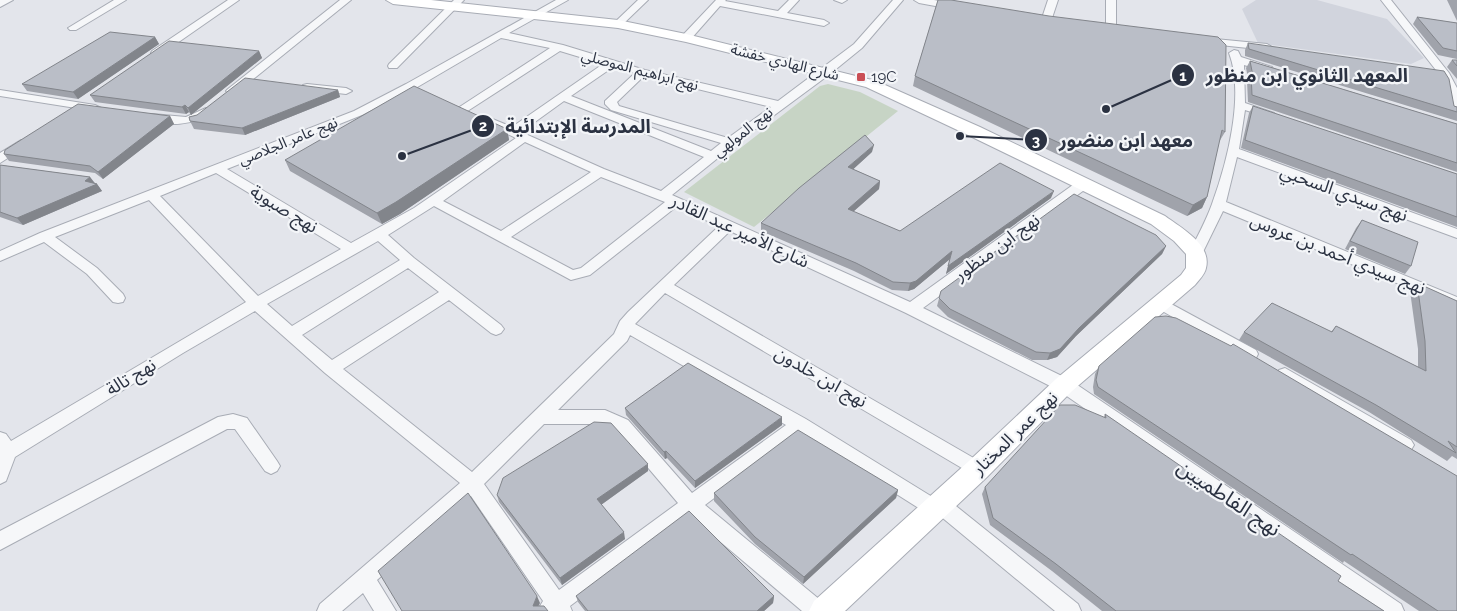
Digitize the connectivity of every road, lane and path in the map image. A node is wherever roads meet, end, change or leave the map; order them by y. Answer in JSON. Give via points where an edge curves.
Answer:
{"nodes":[{"id":1,"x":8,"y":0,"type":"edge"},
{"id":2,"x":121,"y":0,"type":"edge"},
{"id":3,"x":234,"y":0,"type":"edge"},
{"id":4,"x":346,"y":0,"type":"edge"},
{"id":5,"x":393,"y":0,"type":"edge"},
{"id":6,"x":563,"y":0,"type":"edge"},
{"id":7,"x":643,"y":0,"type":"edge"},
{"id":8,"x":794,"y":0,"type":"edge"},
{"id":9,"x":898,"y":0,"type":"edge"},
{"id":10,"x":919,"y":0,"type":"edge"},
{"id":11,"x":1053,"y":0,"type":"edge"},
{"id":12,"x":1111,"y":0,"type":"edge"},
{"id":13,"x":1386,"y":0,"type":"edge"},
{"id":14,"x":719,"y":1,"type":"edge"},
{"id":15,"x":456,"y":3,"type":"edge"},
{"id":16,"x":0,"y":4,"type":"edge"},
{"id":17,"x":967,"y":7,"type":"edge"},
{"id":18,"x":532,"y":15,"type":"junction"},
{"id":19,"x":780,"y":15,"type":"junction"},
{"id":20,"x":1401,"y":17,"type":"junction"},
{"id":21,"x":1046,"y":20,"type":"edge"},
{"id":22,"x":1419,"y":20,"type":"edge"},
{"id":23,"x":618,"y":24,"type":"junction"},
{"id":24,"x":824,"y":24,"type":"dead end"},
{"id":25,"x":73,"y":28,"type":"dead end"},
{"id":26,"x":1111,"y":29,"type":"edge"},
{"id":27,"x":502,"y":35,"type":"junction"},
{"id":28,"x":686,"y":38,"type":"junction"},
{"id":29,"x":1196,"y":40,"type":"edge"},
{"id":30,"x":1227,"y":43,"type":"junction"},
{"id":31,"x":560,"y":47,"type":"junction"},
{"id":32,"x":1274,"y":48,"type":"edge"},
{"id":33,"x":1239,"y":60,"type":"junction"},
{"id":34,"x":1436,"y":60,"type":"junction"},
{"id":35,"x":143,"y":61,"type":"edge"},
{"id":36,"x":611,"y":63,"type":"junction"},
{"id":37,"x":1450,"y":63,"type":"edge"},
{"id":38,"x":393,"y":66,"type":"dead end"},
{"id":39,"x":1425,"y":70,"type":"edge"},
{"id":40,"x":642,"y":72,"type":"junction"},
{"id":41,"x":826,"y":72,"type":"junction"},
{"id":42,"x":1277,"y":72,"type":"edge"},
{"id":43,"x":1444,"y":73,"type":"junction"},
{"id":44,"x":246,"y":80,"type":"junction"},
{"id":45,"x":264,"y":82,"type":"edge"},
{"id":46,"x":291,"y":85,"type":"edge"},
{"id":47,"x":412,"y":86,"type":"junction"},
{"id":48,"x":346,"y":91,"type":"dead end"},
{"id":49,"x":0,"y":94,"type":"edge"},
{"id":50,"x":429,"y":94,"type":"edge"},
{"id":51,"x":94,"y":95,"type":"edge"},
{"id":52,"x":564,"y":97,"type":"junction"},
{"id":53,"x":779,"y":105,"type":"junction"},
{"id":54,"x":1240,"y":105,"type":"junction"},
{"id":55,"x":77,"y":106,"type":"junction"},
{"id":56,"x":106,"y":110,"type":"edge"},
{"id":57,"x":1457,"y":113,"type":"edge"},
{"id":58,"x":62,"y":116,"type":"edge"},
{"id":59,"x":144,"y":116,"type":"edge"},
{"id":60,"x":1278,"y":118,"type":"edge"},
{"id":61,"x":519,"y":135,"type":"junction"},
{"id":62,"x":31,"y":138,"type":"edge"},
{"id":63,"x":730,"y":142,"type":"junction"},
{"id":64,"x":1232,"y":151,"type":"junction"},
{"id":65,"x":712,"y":156,"type":"junction"},
{"id":66,"x":3,"y":164,"type":"edge"},
{"id":67,"x":218,"y":169,"type":"junction"},
{"id":68,"x":600,"y":172,"type":"junction"},
{"id":69,"x":1082,"y":184,"type":"junction"},
{"id":70,"x":152,"y":195,"type":"junction"},
{"id":71,"x":669,"y":198,"type":"junction"},
{"id":72,"x":434,"y":201,"type":"junction"},
{"id":73,"x":1219,"y":204,"type":"junction"},
{"id":74,"x":728,"y":225,"type":"junction"},
{"id":75,"x":1457,"y":234,"type":"edge"},
{"id":76,"x":380,"y":235,"type":"junction"},
{"id":77,"x":45,"y":236,"type":"junction"},
{"id":78,"x":502,"y":237,"type":"junction"},
{"id":79,"x":350,"y":249,"type":"junction"},
{"id":80,"x":1196,"y":253,"type":"junction"},
{"id":81,"x":0,"y":256,"type":"edge"},
{"id":82,"x":409,"y":261,"type":"junction"},
{"id":83,"x":664,"y":286,"type":"junction"},
{"id":84,"x":448,"y":293,"type":"junction"},
{"id":85,"x":118,"y":298,"type":"dead end"},
{"id":86,"x":1457,"y":303,"type":"edge"},
{"id":87,"x":257,"y":304,"type":"junction"},
{"id":88,"x":1162,"y":304,"type":"junction"},
{"id":89,"x":911,"y":310,"type":"junction"},
{"id":90,"x":625,"y":325,"type":"junction"},
{"id":91,"x":496,"y":329,"type":"dead end"},
{"id":92,"x":292,"y":334,"type":"junction"},
{"id":93,"x":331,"y":369,"type":"junction"},
{"id":94,"x":1064,"y":385,"type":"junction"},
{"id":95,"x":541,"y":418,"type":"junction"},
{"id":96,"x":800,"y":424,"type":"junction"},
{"id":97,"x":4,"y":446,"type":"edge"},
{"id":98,"x":1418,"y":453,"type":"edge"},
{"id":99,"x":271,"y":466,"type":"dead end"},
{"id":100,"x":978,"y":469,"type":"junction"},
{"id":101,"x":0,"y":476,"type":"edge"},
{"id":102,"x":473,"y":483,"type":"junction"},
{"id":103,"x":691,"y":505,"type":"junction"},
{"id":104,"x":937,"y":506,"type":"junction"},
{"id":105,"x":0,"y":541,"type":"edge"},
{"id":106,"x":365,"y":578,"type":"junction"},
{"id":107,"x":555,"y":609,"type":"edge"},
{"id":108,"x":327,"y":611,"type":"edge"},
{"id":109,"x":386,"y":611,"type":"edge"},
{"id":110,"x":818,"y":611,"type":"edge"},
{"id":111,"x":824,"y":611,"type":"edge"},
{"id":112,"x":1071,"y":611,"type":"edge"},
{"id":113,"x":1394,"y":611,"type":"edge"}],
"edges":[{"from":1,"to":16,"type":"street"},
{"from":2,"to":25,"type":"street"},
{"from":3,"to":35,"type":"street"},
{"from":4,"to":44,"type":"street"},
{"from":5,"to":15,"type":"street","name":"شارع الهادي خفشة"},
{"from":6,"to":18,"type":"street","name":"نهج عامر الجلاصي"},
{"from":7,"to":23,"type":"street"},
{"from":8,"to":19,"type":"street"},
{"from":9,"to":41,"type":"street","name":"نهج المولهي","via":[[858,46]]},
{"from":10,"to":17,"type":"street"},
{"from":11,"to":21,"type":"street"},
{"from":12,"to":26,"type":"street"},
{"from":13,"to":20,"type":"street"},
{"from":14,"to":19,"type":"street"},
{"from":14,"to":28,"type":"street"},
{"from":15,"to":18,"type":"street","name":"شارع الهادي خفشة"},
{"from":15,"to":38,"type":"street"},
{"from":18,"to":23,"type":"street","name":"شارع الهادي خفشة"},
{"from":18,"to":27,"type":"street","name":"نهج عامر الجلاصي"},
{"from":19,"to":24,"type":"street"},
{"from":20,"to":22,"type":"street"},
{"from":20,"to":34,"type":"street"},
{"from":23,"to":28,"type":"street","name":"شارع الهادي خفشة"},
{"from":27,"to":31,"type":"street","name":"نهج ابراهيم الموصلي"},
{"from":27,"to":47,"type":"street","name":"نهج عامر الجلاصي"},
{"from":28,"to":41,"type":"street","name":"شارع الهادي خفشة"},
{"from":29,"to":30,"type":"street"},
{"from":30,"to":32,"type":"street"},
{"from":30,"to":33,"type":"street"},
{"from":31,"to":36,"type":"street","name":"نهج ابراهيم الموصلي"},
{"from":31,"to":61,"type":"street","name":"شارع الأمير عبد القادر","via":[[458,108]]},
{"from":33,"to":42,"type":"street"},
{"from":33,"to":54,"type":"street"},
{"from":34,"to":37,"type":"street"},
{"from":34,"to":43,"type":"street"},
{"from":36,"to":40,"type":"street","name":"نهج ابراهيم الموصلي"},
{"from":36,"to":52,"type":"street","name":"نهج تالة"},
{"from":39,"to":43,"type":"street"},
{"from":40,"to":53,"type":"street","name":"نهج ابراهيم الموصلي"},
{"from":40,"to":63,"type":"street","via":[[611,101],[615,108]]},
{"from":41,"to":53,"type":"street","name":"نهج المولهي"},
{"from":41,"to":69,"type":"street","name":"شارع الهادي خفشة","via":[[872,84]]},
{"from":43,"to":57,"type":"street","via":[[1451,86]]},
{"from":44,"to":45,"type":"street"},
{"from":44,"to":59,"type":"street","via":[[196,119],[183,121]]},
{"from":46,"to":48,"type":"street"},
{"from":47,"to":50,"type":"street"},
{"from":47,"to":67,"type":"street","name":"نهج عامر الجلاصي","via":[[358,113]]},
{"from":49,"to":55,"type":"street"},
{"from":51,"to":55,"type":"street"},
{"from":52,"to":61,"type":"street","name":"نهج تالة"},
{"from":52,"to":65,"type":"street"},
{"from":53,"to":63,"type":"street","name":"نهج المولهي"},
{"from":54,"to":60,"type":"street"},
{"from":54,"to":64,"type":"street"},
{"from":55,"to":56,"type":"street"},
{"from":55,"to":58,"type":"street"},
{"from":61,"to":68,"type":"street","name":"شارع الأمير عبد القادر"},
{"from":61,"to":72,"type":"street","name":"نهج تالة"},
{"from":62,"to":66,"type":"street"},
{"from":63,"to":65,"type":"street","name":"نهج المولهي"},
{"from":64,"to":73,"type":"street"},
{"from":64,"to":75,"type":"street","name":"نهج سيدي السحبي"},
{"from":65,"to":71,"type":"street","name":"نهج المولهي"},
{"from":67,"to":70,"type":"street","name":"نهج عامر الجلاصي"},
{"from":67,"to":79,"type":"street","name":"نهج صبوية"},
{"from":68,"to":71,"type":"street","name":"شارع الأمير عبد القادر"},
{"from":68,"to":78,"type":"street"},
{"from":69,"to":80,"type":"street","name":"شارع الهادي خفشة","via":[[1158,220]]},
{"from":69,"to":89,"type":"street","name":"نهج ابن منظور"},
{"from":70,"to":77,"type":"street","name":"نهج عامر الجلاصي"},
{"from":70,"to":87,"type":"street"},
{"from":71,"to":74,"type":"street","name":"شارع الأمير عبد القادر"},
{"from":71,"to":78,"type":"street","name":"نهج المولهي","via":[[578,274],[561,271]]},
{"from":72,"to":76,"type":"street","name":"نهج تالة"},
{"from":72,"to":78,"type":"street","name":"نهج المولهي"},
{"from":73,"to":80,"type":"street"},
{"from":73,"to":86,"type":"street","name":"نهج سيدي أحمد بن عروس"},
{"from":74,"to":83,"type":"street"},
{"from":74,"to":89,"type":"street","name":"شارع الأمير عبد القادر"},
{"from":76,"to":79,"type":"street","name":"نهج تالة"},
{"from":76,"to":82,"type":"street"},
{"from":77,"to":81,"type":"street","name":"نهج عامر الجلاصي"},
{"from":77,"to":85,"type":"street","via":[[92,271]]},
{"from":79,"to":87,"type":"street","name":"نهج تالة"},
{"from":80,"to":88,"type":"street","name":"نهج عمر المختار","via":[[1196,269]]},
{"from":82,"to":84,"type":"street"},
{"from":82,"to":92,"type":"street"},
{"from":83,"to":90,"type":"street"},
{"from":83,"to":100,"type":"street","name":"نهج ابن خلدون"},
{"from":84,"to":91,"type":"street"},
{"from":84,"to":93,"type":"street"},
{"from":87,"to":92,"type":"street"},
{"from":87,"to":97,"type":"street","name":"نهج تالة"},
{"from":88,"to":94,"type":"street","name":"نهج عمر المختار"},
{"from":88,"to":98,"type":"street"},
{"from":89,"to":94,"type":"street","name":"شارع الأمير عبد القادر"},
{"from":90,"to":95,"type":"street","via":[[621,337]]},
{"from":90,"to":96,"type":"street"},
{"from":92,"to":93,"type":"street"},
{"from":93,"to":102,"type":"street"},
{"from":94,"to":100,"type":"street","name":"نهج عمر المختار"},
{"from":94,"to":113,"type":"street","name":"نهج الفاطميين"},
{"from":95,"to":102,"type":"street"},
{"from":95,"to":103,"type":"street","via":[[605,417],[622,425]]},
{"from":96,"to":103,"type":"street"},
{"from":96,"to":104,"type":"street"},
{"from":97,"to":101,"type":"street"},
{"from":99,"to":105,"type":"street","via":[[241,423],[224,422]]},
{"from":100,"to":104,"type":"street","name":"نهج عمر المختار"},
{"from":102,"to":106,"type":"street"},
{"from":102,"to":107,"type":"street"},
{"from":103,"to":107,"type":"street"},
{"from":103,"to":110,"type":"street"},
{"from":104,"to":111,"type":"street","name":"نهج عمر المختار"},
{"from":104,"to":112,"type":"street"},
{"from":106,"to":108,"type":"street"},
{"from":106,"to":109,"type":"street"}]}
